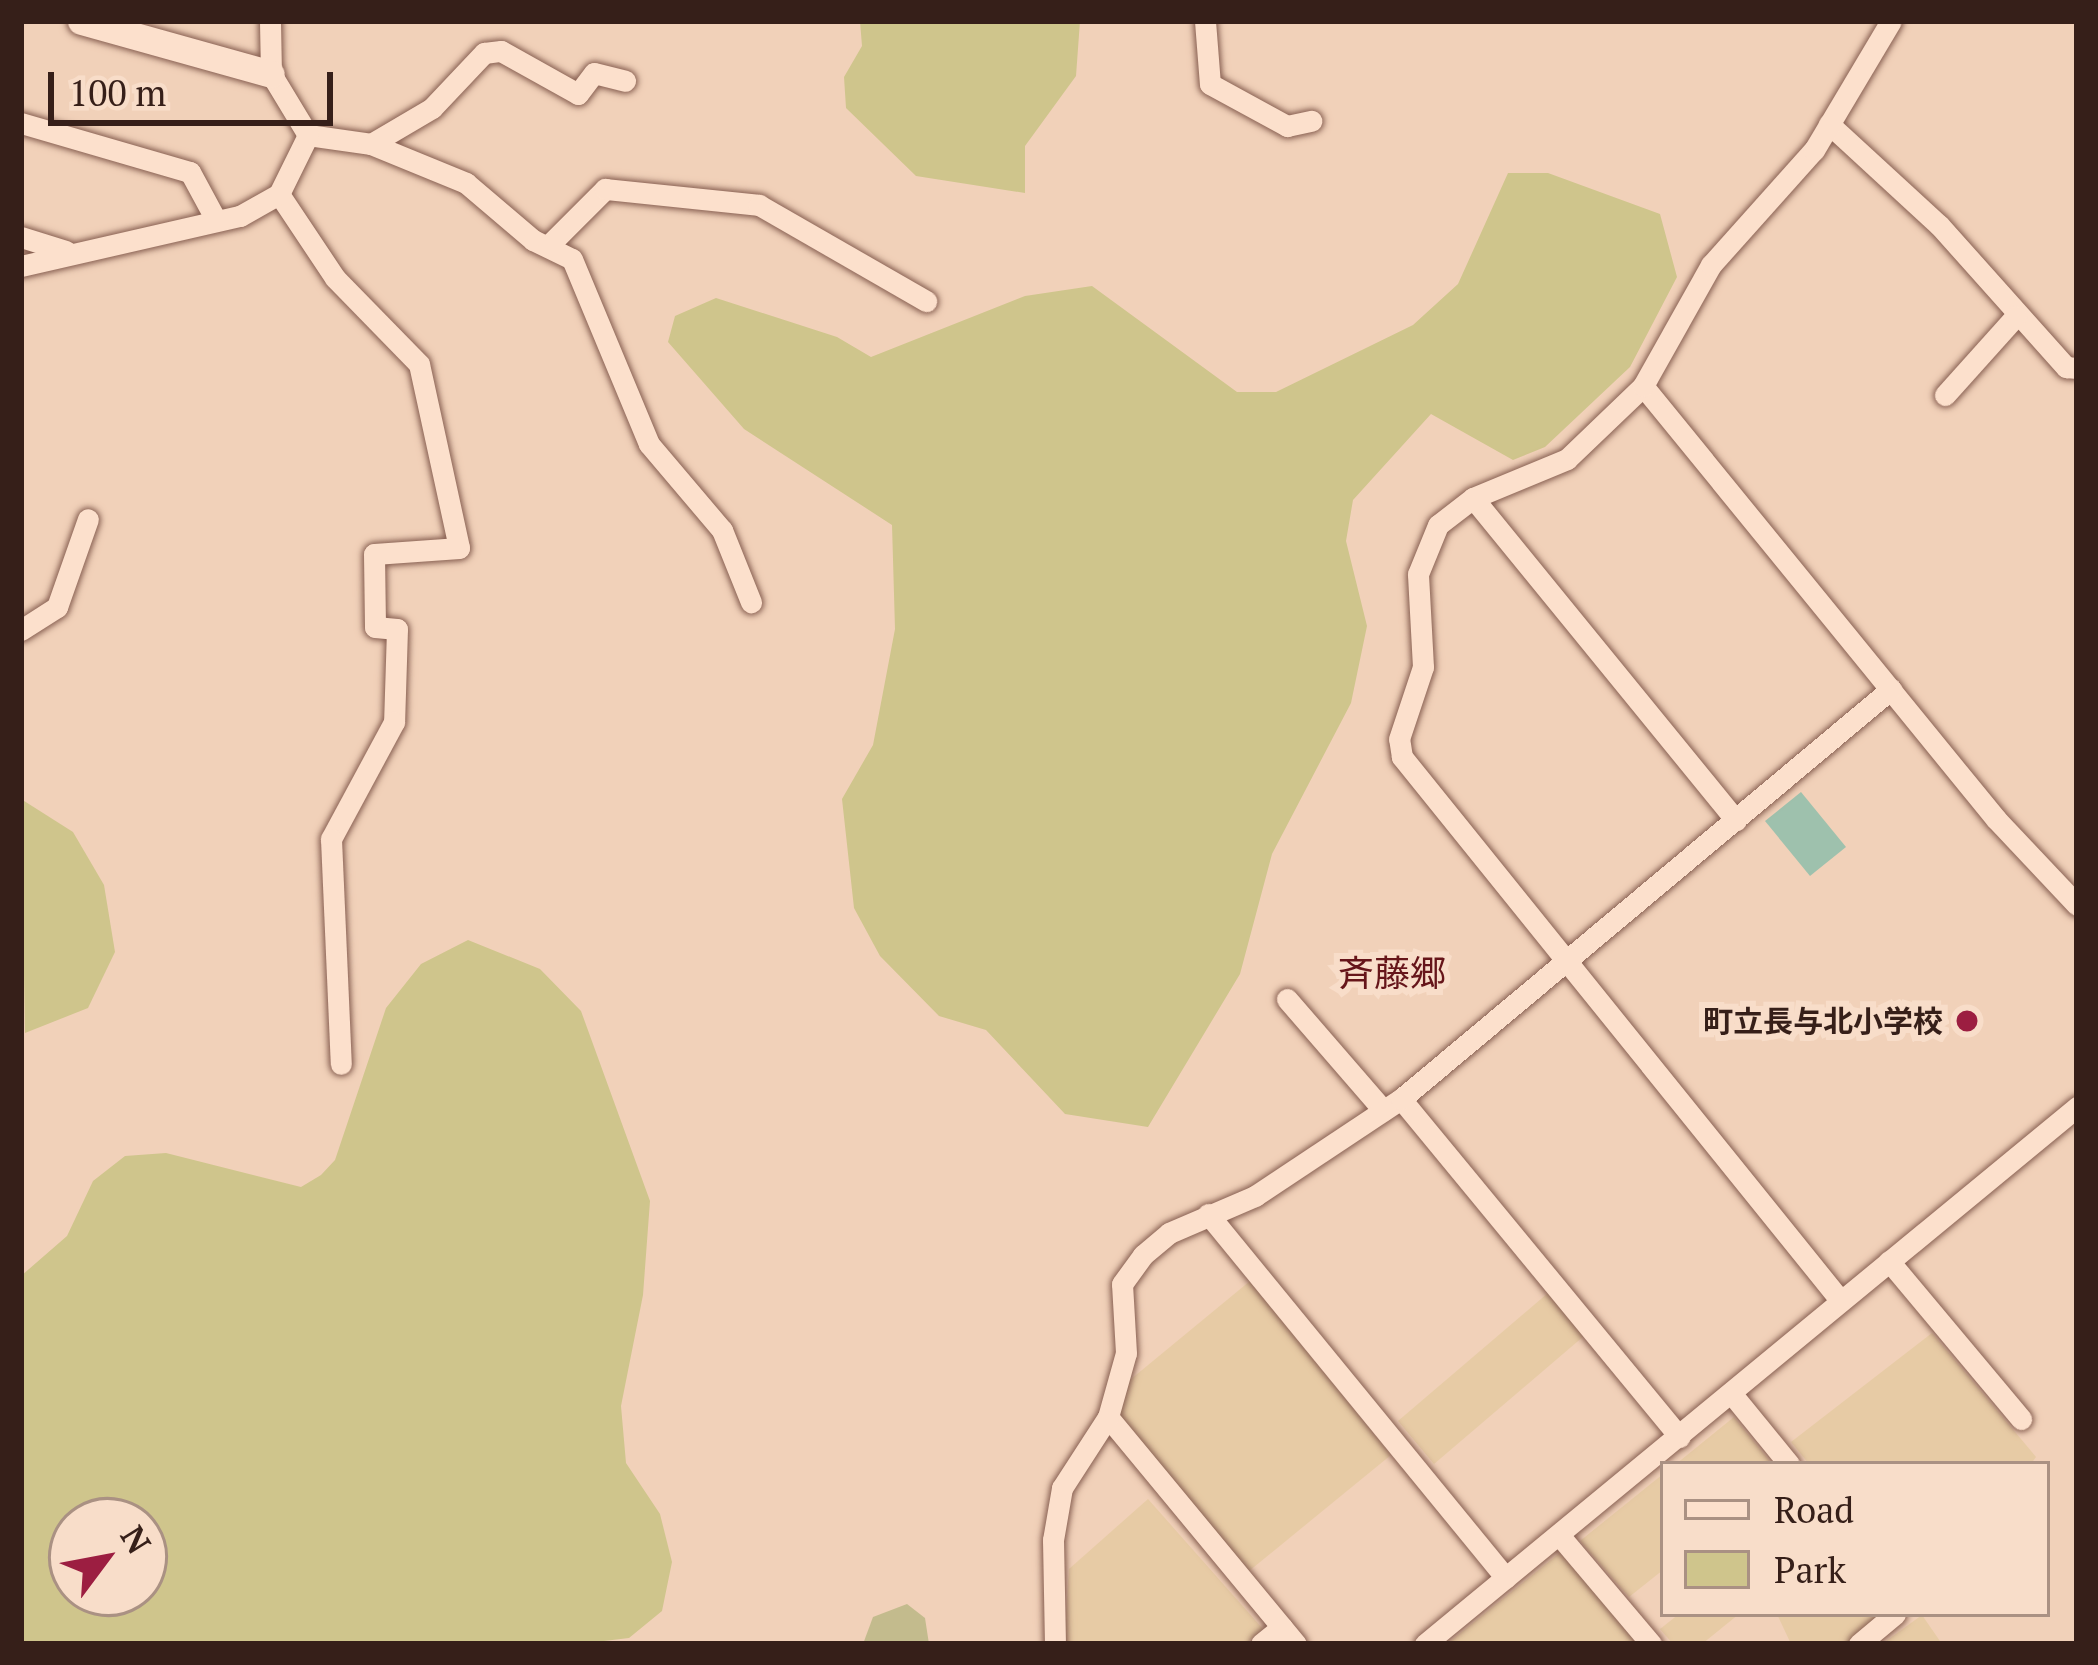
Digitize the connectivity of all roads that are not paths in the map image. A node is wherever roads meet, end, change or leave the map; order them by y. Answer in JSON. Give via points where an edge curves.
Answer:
{"nodes":[{"id":1,"x":81,"y":21,"type":"edge"},
{"id":2,"x":270,"y":21,"type":"edge"},
{"id":3,"x":1205,"y":21,"type":"edge"},
{"id":4,"x":1891,"y":21,"type":"edge"},
{"id":5,"x":271,"y":74,"type":"junction"},
{"id":6,"x":625,"y":81,"type":"dead end"},
{"id":7,"x":1311,"y":121,"type":"dead end"},
{"id":8,"x":21,"y":123,"type":"edge"},
{"id":9,"x":1829,"y":124,"type":"junction"},
{"id":10,"x":308,"y":135,"type":"junction"},
{"id":11,"x":370,"y":144,"type":"junction"},
{"id":12,"x":279,"y":194,"type":"junction"},
{"id":13,"x":216,"y":220,"type":"junction"},
{"id":14,"x":21,"y":237,"type":"edge"},
{"id":15,"x":548,"y":246,"type":"junction"},
{"id":16,"x":69,"y":252,"type":"junction"},
{"id":17,"x":21,"y":266,"type":"edge"},
{"id":18,"x":926,"y":302,"type":"dead end"},
{"id":19,"x":2016,"y":316,"type":"junction"},
{"id":20,"x":2077,"y":368,"type":"edge"},
{"id":21,"x":1643,"y":386,"type":"junction"},
{"id":22,"x":1945,"y":395,"type":"dead end"},
{"id":23,"x":1473,"y":498,"type":"junction"},
{"id":24,"x":88,"y":518,"type":"dead end"},
{"id":25,"x":751,"y":602,"type":"dead end"},
{"id":26,"x":21,"y":630,"type":"edge"},
{"id":27,"x":1891,"y":689,"type":"junction"},
{"id":28,"x":1736,"y":820,"type":"junction"},
{"id":29,"x":2077,"y":905,"type":"edge"},
{"id":30,"x":1566,"y":961,"type":"junction"},
{"id":31,"x":1287,"y":1000,"type":"dead end"},
{"id":32,"x":341,"y":1064,"type":"dead end"},
{"id":33,"x":1392,"y":1104,"type":"junction"},
{"id":34,"x":2077,"y":1107,"type":"edge"},
{"id":35,"x":1208,"y":1214,"type":"junction"},
{"id":36,"x":1889,"y":1261,"type":"junction"},
{"id":37,"x":1840,"y":1300,"type":"junction"},
{"id":38,"x":1731,"y":1393,"type":"junction"},
{"id":39,"x":1108,"y":1417,"type":"junction"},
{"id":40,"x":2021,"y":1419,"type":"dead end"},
{"id":41,"x":1680,"y":1437,"type":"junction"},
{"id":42,"x":1787,"y":1461,"type":"edge"},
{"id":43,"x":1559,"y":1535,"type":"junction"},
{"id":44,"x":1507,"y":1579,"type":"junction"},
{"id":45,"x":1891,"y":1617,"type":"edge"},
{"id":46,"x":1289,"y":1635,"type":"edge"},
{"id":47,"x":1055,"y":1644,"type":"edge"},
{"id":48,"x":1261,"y":1644,"type":"edge"},
{"id":49,"x":1425,"y":1644,"type":"edge"},
{"id":50,"x":1651,"y":1644,"type":"edge"},
{"id":51,"x":1859,"y":1644,"type":"edge"}],
"edges":[{"from":1,"to":5,"type":"street"},
{"from":2,"to":5,"type":"street"},
{"from":3,"to":7,"type":"street","via":[[1210,84],[1287,125]]},
{"from":4,"to":9,"type":"street"},
{"from":5,"to":10,"type":"street"},
{"from":6,"to":11,"type":"street","via":[[594,73],[578,94],[501,51],[484,53],[431,108]]},
{"from":8,"to":13,"type":"street","via":[[190,172]]},
{"from":9,"to":19,"type":"street","via":[[1939,225]]},
{"from":9,"to":21,"type":"street","via":[[1711,265]]},
{"from":10,"to":11,"type":"street"},
{"from":10,"to":12,"type":"street"},
{"from":11,"to":15,"type":"street","via":[[466,183]]},
{"from":12,"to":13,"type":"street"},
{"from":12,"to":32,"type":"street","via":[[334,278],[419,364],[459,548],[374,554],[375,627],[397,629],[394,722],[332,838]]},
{"from":13,"to":16,"type":"street"},
{"from":14,"to":16,"type":"street"},
{"from":15,"to":18,"type":"street","via":[[605,190],[759,205]]},
{"from":15,"to":25,"type":"street","via":[[578,269],[649,444],[722,530]]},
{"from":16,"to":17,"type":"street"},
{"from":19,"to":20,"type":"street"},
{"from":19,"to":22,"type":"street"},
{"from":21,"to":23,"type":"street","via":[[1567,459]]},
{"from":21,"to":27,"type":"street"},
{"from":23,"to":28,"type":"street"},
{"from":23,"to":30,"type":"street","via":[[1438,525],[1418,574],[1424,667],[1399,739],[1402,757]]},
{"from":24,"to":26,"type":"street","via":[[57,607]]},
{"from":27,"to":28,"type":"street"},
{"from":27,"to":29,"type":"street"},
{"from":28,"to":30,"type":"street"},
{"from":30,"to":33,"type":"street"},
{"from":30,"to":37,"type":"street"},
{"from":31,"to":33,"type":"street"},
{"from":33,"to":35,"type":"street","via":[[1256,1196]]},
{"from":33,"to":41,"type":"street"},
{"from":34,"to":36,"type":"street"},
{"from":35,"to":39,"type":"street","via":[[1169,1233],[1122,1285],[1126,1353]]},
{"from":35,"to":44,"type":"street"},
{"from":36,"to":37,"type":"street"},
{"from":36,"to":40,"type":"street"},
{"from":37,"to":38,"type":"street"},
{"from":38,"to":41,"type":"street"},
{"from":38,"to":42,"type":"street"},
{"from":39,"to":46,"type":"street"},
{"from":39,"to":47,"type":"street","via":[[1062,1488],[1053,1540]]},
{"from":41,"to":43,"type":"street"},
{"from":43,"to":44,"type":"street"},
{"from":43,"to":50,"type":"street"},
{"from":44,"to":49,"type":"street"},
{"from":45,"to":51,"type":"street"},
{"from":46,"to":48,"type":"street"}]}
